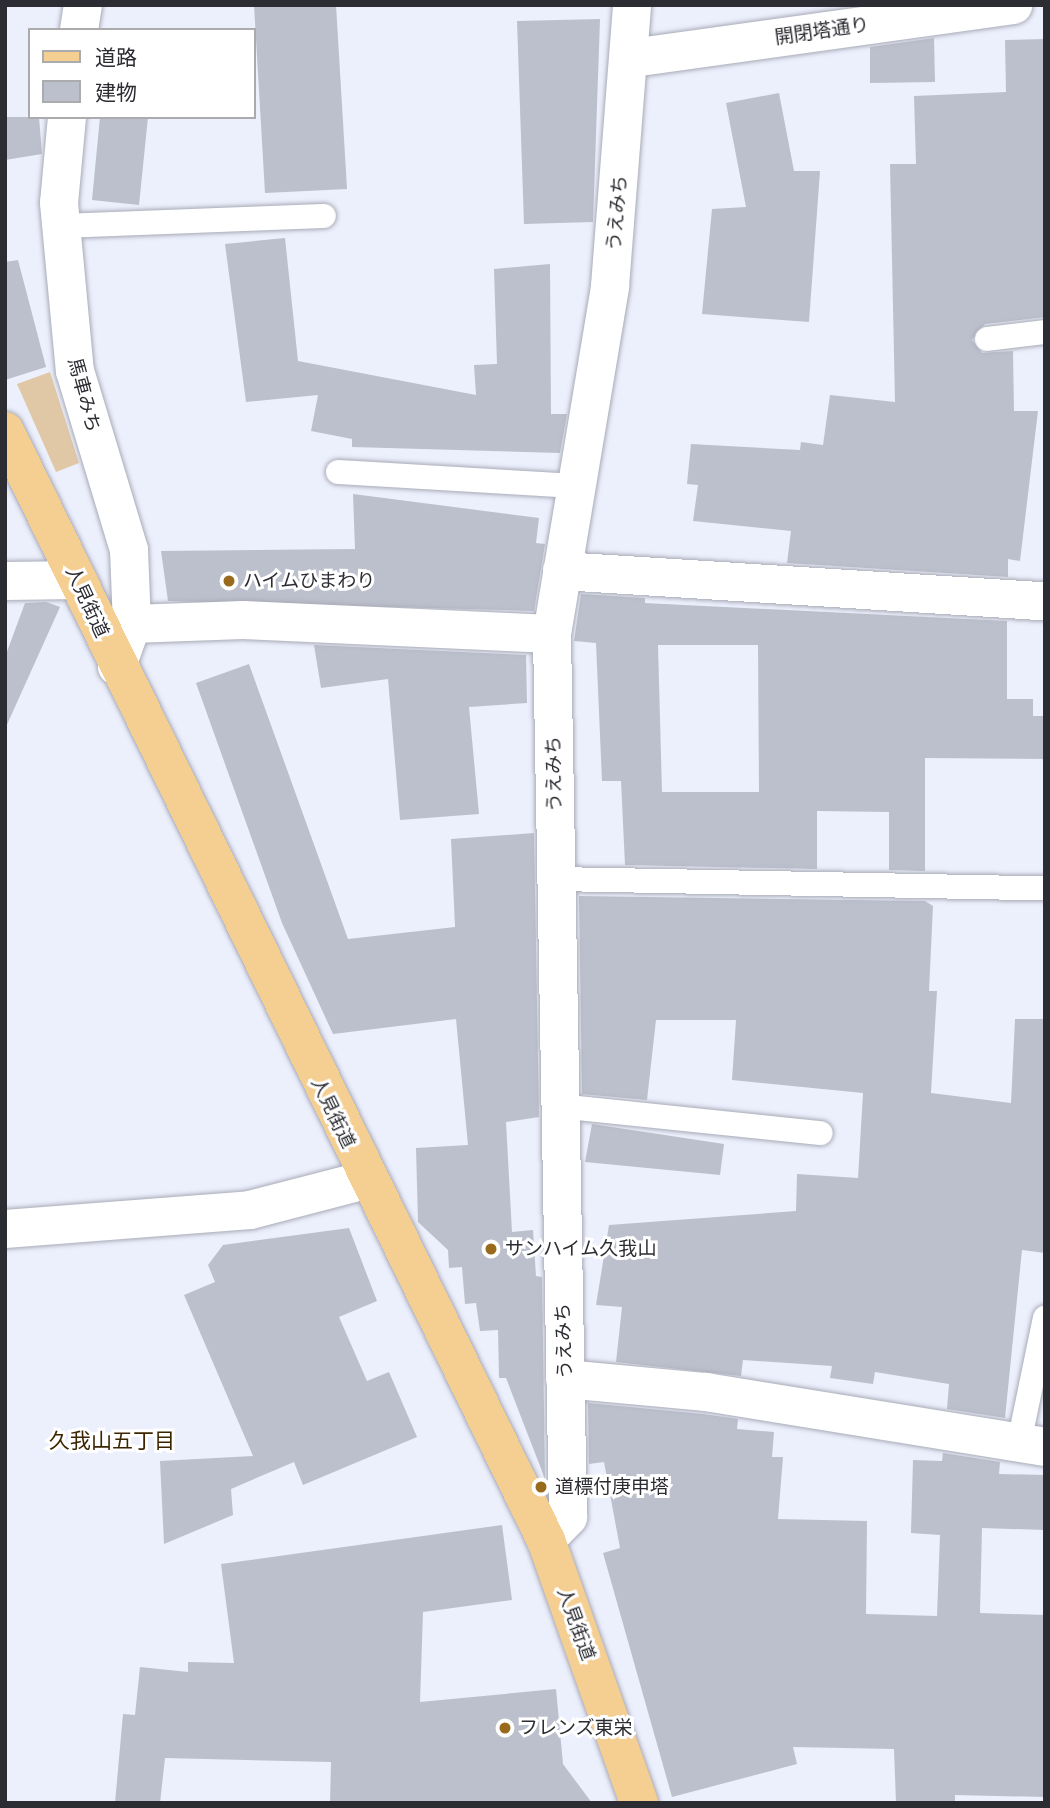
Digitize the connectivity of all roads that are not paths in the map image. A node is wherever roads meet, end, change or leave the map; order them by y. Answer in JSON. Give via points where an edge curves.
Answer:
{"nodes":[{"id":1,"x":83,"y":5,"type":"edge"},
{"id":2,"x":632,"y":5,"type":"edge"},
{"id":3,"x":1013,"y":5,"type":"edge"},
{"id":4,"x":79,"y":28,"type":"edge"},
{"id":5,"x":632,"y":58,"type":"junction"},
{"id":6,"x":67,"y":119,"type":"edge"},
{"id":7,"x":324,"y":216,"type":"dead end"},
{"id":8,"x":60,"y":226,"type":"junction"},
{"id":9,"x":1045,"y":332,"type":"edge"},
{"id":10,"x":987,"y":340,"type":"dead end"},
{"id":11,"x":5,"y":431,"type":"edge"},
{"id":12,"x":338,"y":472,"type":"dead end"},
{"id":13,"x":576,"y":486,"type":"junction"},
{"id":14,"x":562,"y":571,"type":"junction"},
{"id":15,"x":77,"y":580,"type":"junction"},
{"id":16,"x":5,"y":581,"type":"edge"},
{"id":17,"x":1045,"y":601,"type":"edge"},
{"id":18,"x":132,"y":624,"type":"junction"},
{"id":19,"x":552,"y":634,"type":"junction"},
{"id":20,"x":117,"y":666,"type":"junction"},
{"id":21,"x":556,"y":879,"type":"junction"},
{"id":22,"x":1045,"y":888,"type":"edge"},
{"id":23,"x":558,"y":1106,"type":"junction"},
{"id":24,"x":821,"y":1133,"type":"dead end"},
{"id":25,"x":366,"y":1180,"type":"junction"},
{"id":26,"x":5,"y":1229,"type":"edge"},
{"id":27,"x":1045,"y":1318,"type":"edge"},
{"id":28,"x":565,"y":1379,"type":"junction"},
{"id":29,"x":1032,"y":1445,"type":"edge"},
{"id":30,"x":546,"y":1540,"type":"junction"},
{"id":31,"x":639,"y":1803,"type":"edge"}],
"edges":[{"from":1,"to":4,"type":"street"},
{"from":2,"to":5,"type":"street","name":"うえみち"},
{"from":3,"to":5,"type":"street","name":"開閉塔通り"},
{"from":5,"to":13,"type":"street","name":"うえみち","via":[[610,286]]},
{"from":6,"to":8,"type":"street","name":"馬車みち"},
{"from":7,"to":8,"type":"lane"},
{"from":8,"to":18,"type":"street","name":"馬車みち","via":[[75,371],[130,550]]},
{"from":9,"to":10,"type":"lane"},
{"from":11,"to":15,"type":"main road","name":"人見街道"},
{"from":12,"to":13,"type":"lane"},
{"from":13,"to":14,"type":"street","name":"うえみち"},
{"from":14,"to":17,"type":"street"},
{"from":14,"to":19,"type":"street","name":"うえみち"},
{"from":15,"to":16,"type":"street"},
{"from":15,"to":20,"type":"main road","name":"人見街道"},
{"from":18,"to":19,"type":"street","via":[[243,620]]},
{"from":18,"to":20,"type":"street","name":"馬車みち"},
{"from":19,"to":21,"type":"street","name":"うえみち"},
{"from":20,"to":25,"type":"main road","name":"人見街道"},
{"from":21,"to":22,"type":"lane"},
{"from":21,"to":23,"type":"street","name":"うえみち"},
{"from":23,"to":24,"type":"lane"},
{"from":23,"to":28,"type":"street","name":"うえみち"},
{"from":25,"to":26,"type":"street","via":[[250,1210]]},
{"from":25,"to":30,"type":"main road","name":"人見街道"},
{"from":27,"to":29,"type":"lane"},
{"from":28,"to":29,"type":"street","via":[[706,1392]]},
{"from":28,"to":30,"type":"street","name":"うえみち","via":[[568,1517]]},
{"from":30,"to":31,"type":"main road","name":"人見街道"}]}
